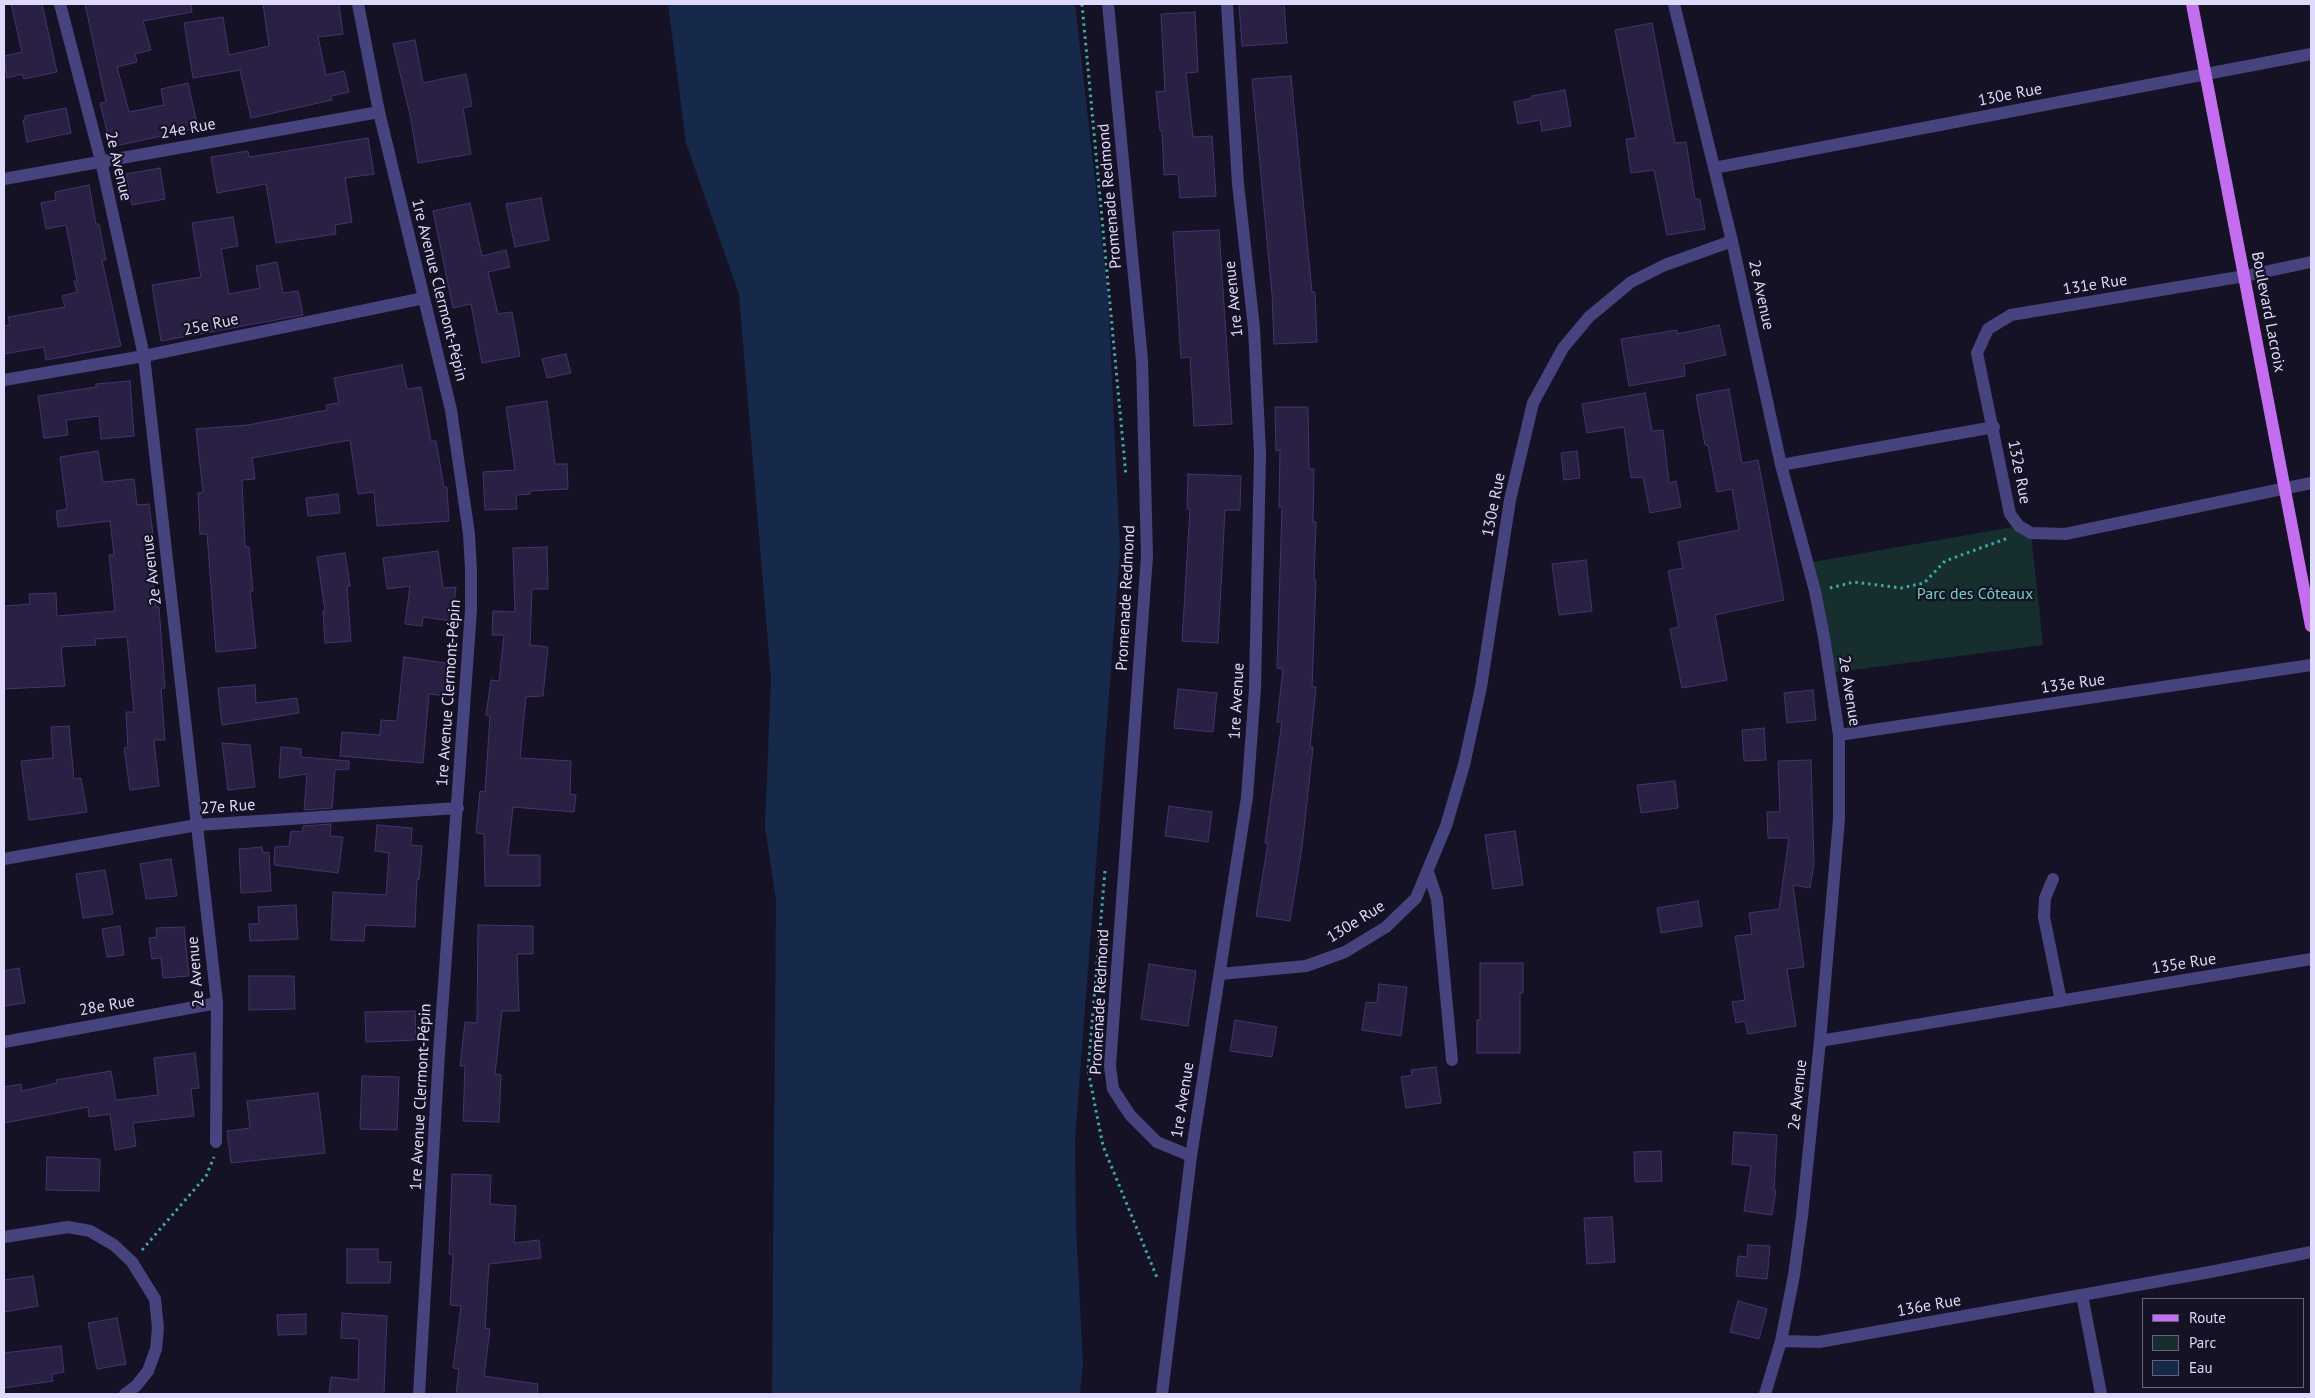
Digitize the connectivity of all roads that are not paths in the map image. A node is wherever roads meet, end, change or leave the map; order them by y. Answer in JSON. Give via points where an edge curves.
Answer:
{"nodes":[{"id":1,"x":60,"y":4,"type":"edge"},
{"id":2,"x":358,"y":4,"type":"edge"},
{"id":3,"x":1108,"y":4,"type":"edge"},
{"id":4,"x":1674,"y":4,"type":"edge"},
{"id":5,"x":2192,"y":4,"type":"edge"},
{"id":6,"x":1227,"y":5,"type":"edge"},
{"id":7,"x":2311,"y":54,"type":"edge"},
{"id":8,"x":2206,"y":74,"type":"junction"},
{"id":9,"x":379,"y":112,"type":"junction"},
{"id":10,"x":101,"y":161,"type":"junction"},
{"id":11,"x":1714,"y":168,"type":"junction"},
{"id":12,"x":4,"y":179,"type":"edge"},
{"id":13,"x":1732,"y":241,"type":"junction"},
{"id":14,"x":2311,"y":262,"type":"edge"},
{"id":15,"x":2245,"y":276,"type":"junction"},
{"id":16,"x":424,"y":298,"type":"junction"},
{"id":17,"x":144,"y":356,"type":"junction"},
{"id":18,"x":4,"y":380,"type":"edge"},
{"id":19,"x":1994,"y":427,"type":"junction"},
{"id":20,"x":1782,"y":465,"type":"junction"},
{"id":21,"x":2311,"y":483,"type":"edge"},
{"id":22,"x":2285,"y":488,"type":"junction"},
{"id":23,"x":2311,"y":626,"type":"edge"},
{"id":24,"x":2311,"y":665,"type":"edge"},
{"id":25,"x":1839,"y":735,"type":"junction"},
{"id":26,"x":458,"y":808,"type":"junction"},
{"id":27,"x":197,"y":825,"type":"junction"},
{"id":28,"x":4,"y":859,"type":"edge"},
{"id":29,"x":1428,"y":872,"type":"junction"},
{"id":30,"x":2053,"y":879,"type":"dead end"},
{"id":31,"x":2311,"y":959,"type":"edge"},
{"id":32,"x":1220,"y":974,"type":"junction"},
{"id":33,"x":2061,"y":1001,"type":"junction"},
{"id":34,"x":217,"y":1003,"type":"junction"},
{"id":35,"x":1820,"y":1041,"type":"junction"},
{"id":36,"x":4,"y":1042,"type":"edge"},
{"id":37,"x":1452,"y":1060,"type":"dead end"},
{"id":38,"x":216,"y":1142,"type":"road end"},
{"id":39,"x":1191,"y":1156,"type":"junction"},
{"id":40,"x":4,"y":1237,"type":"edge"},
{"id":41,"x":2311,"y":1252,"type":"edge"},
{"id":42,"x":2082,"y":1295,"type":"junction"},
{"id":43,"x":1781,"y":1341,"type":"junction"},
{"id":44,"x":125,"y":1394,"type":"edge"},
{"id":45,"x":419,"y":1394,"type":"edge"},
{"id":46,"x":1162,"y":1394,"type":"edge"},
{"id":47,"x":1765,"y":1394,"type":"edge"},
{"id":48,"x":2101,"y":1394,"type":"edge"}],
"edges":[{"from":1,"to":10,"type":"street","name":"2e Avenue"},
{"from":2,"to":9,"type":"street","name":"1re Avenue Clermont-Pépin"},
{"from":3,"to":39,"type":"street","name":"Promenade Redmond","via":[[1142,360],[1147,556],[1110,1066],[1113,1089],[1130,1115],[1157,1142]]},
{"from":4,"to":11,"type":"street","name":"2e Avenue"},
{"from":5,"to":8,"type":"main road","name":"Boulevard Lacroix"},
{"from":6,"to":32,"type":"street","name":"1re Avenue","via":[[1238,184],[1254,328],[1260,454],[1255,688],[1247,797]]},
{"from":7,"to":8,"type":"street","name":"130e Rue"},
{"from":8,"to":11,"type":"street","name":"130e Rue"},
{"from":8,"to":15,"type":"main road","name":"Boulevard Lacroix"},
{"from":9,"to":10,"type":"street","name":"24e Rue"},
{"from":9,"to":16,"type":"street","name":"1re Avenue Clermont-Pépin"},
{"from":10,"to":12,"type":"street","name":"24e Rue"},
{"from":10,"to":17,"type":"street","name":"2e Avenue"},
{"from":11,"to":13,"type":"street","name":"2e Avenue"},
{"from":13,"to":20,"type":"street","name":"2e Avenue"},
{"from":13,"to":29,"type":"street","name":"130e Rue","via":[[1665,265],[1631,282],[1589,317],[1563,348],[1533,403],[1510,500],[1481,687],[1464,765]]},
{"from":14,"to":15,"type":"street","name":"131e Rue"},
{"from":15,"to":19,"type":"street","name":"131e Rue","via":[[2011,315],[1999,321],[1988,329],[1978,352]]},
{"from":15,"to":22,"type":"main road","name":"Boulevard Lacroix"},
{"from":16,"to":17,"type":"street","name":"25e Rue"},
{"from":16,"to":26,"type":"street","name":"1re Avenue Clermont-Pépin","via":[[451,410],[469,534],[471,610]]},
{"from":17,"to":18,"type":"street","name":"25e Rue"},
{"from":17,"to":27,"type":"street","name":"2e Avenue"},
{"from":19,"to":20,"type":"street","name":"132e Rue"},
{"from":19,"to":22,"type":"street","name":"132e Rue","via":[[2010,514],[2019,526],[2031,533],[2065,534]]},
{"from":20,"to":25,"type":"street","name":"2e Avenue","via":[[1815,591]]},
{"from":21,"to":22,"type":"street"},
{"from":22,"to":23,"type":"main road","name":"Boulevard Lacroix"},
{"from":24,"to":25,"type":"street","name":"133e Rue"},
{"from":25,"to":35,"type":"street","name":"2e Avenue","via":[[1838,818]]},
{"from":26,"to":27,"type":"street","name":"27e Rue"},
{"from":26,"to":45,"type":"street","name":"1re Avenue Clermont-Pépin","via":[[439,1053]]},
{"from":27,"to":28,"type":"street","name":"27e Rue"},
{"from":27,"to":34,"type":"street","name":"2e Avenue"},
{"from":29,"to":32,"type":"street","name":"130e Rue","via":[[1416,898],[1392,921],[1345,952],[1306,966]]},
{"from":29,"to":37,"type":"street","via":[[1436,899]]},
{"from":30,"to":33,"type":"street","via":[[2045,898],[2044,917]]},
{"from":31,"to":33,"type":"street","name":"135e Rue"},
{"from":32,"to":39,"type":"street","name":"1re Avenue"},
{"from":33,"to":35,"type":"street","name":"135e Rue"},
{"from":34,"to":36,"type":"street","name":"28e Rue"},
{"from":34,"to":38,"type":"street","name":"2e Avenue"},
{"from":35,"to":43,"type":"street","name":"2e Avenue","via":[[1802,1216]]},
{"from":39,"to":46,"type":"street","name":"1re Avenue"},
{"from":40,"to":44,"type":"street","via":[[68,1227],[90,1231],[114,1245],[132,1262],[155,1299],[158,1328],[156,1349],[148,1370]]},
{"from":41,"to":42,"type":"street","name":"136e Rue"},
{"from":42,"to":43,"type":"street","name":"136e Rue","via":[[1820,1342]]},
{"from":42,"to":48,"type":"street"},
{"from":43,"to":47,"type":"street","name":"2e Avenue"}]}
